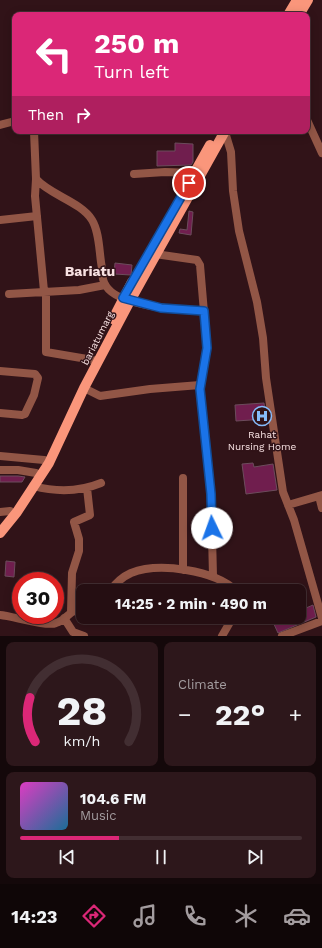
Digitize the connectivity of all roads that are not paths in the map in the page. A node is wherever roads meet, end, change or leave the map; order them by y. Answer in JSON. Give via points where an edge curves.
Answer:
{"nodes":[{"id":1,"x":297,"y":0,"type":"edge"},
{"id":2,"x":308,"y":0,"type":"edge"},
{"id":3,"x":290,"y":12,"type":"edge"},
{"id":4,"x":301,"y":12,"type":"edge"},
{"id":5,"x":12,"y":122,"type":"edge"},
{"id":6,"x":0,"y":125,"type":"edge"},
{"id":7,"x":310,"y":127,"type":"edge"},
{"id":8,"x":34,"y":134,"type":"edge"},
{"id":9,"x":221,"y":134,"type":"edge"},
{"id":10,"x":221,"y":134,"type":"edge"},
{"id":11,"x":224,"y":134,"type":"edge"},
{"id":12,"x":322,"y":153,"type":"edge"},
{"id":13,"x":194,"y":173,"type":"junction"},
{"id":14,"x":134,"y":174,"type":"dead end"},
{"id":15,"x":36,"y":178,"type":"junction"},
{"id":16,"x":37,"y":216,"type":"junction"},
{"id":17,"x":0,"y":220,"type":"edge"},
{"id":18,"x":155,"y":254,"type":"junction"},
{"id":19,"x":105,"y":285,"type":"junction"},
{"id":20,"x":45,"y":291,"type":"junction"},
{"id":21,"x":9,"y":294,"type":"dead end"},
{"id":22,"x":126,"y":300,"type":"junction"},
{"id":23,"x":204,"y":311,"type":"junction"},
{"id":24,"x":93,"y":360,"type":"junction"},
{"id":25,"x":0,"y":371,"type":"edge"},
{"id":26,"x":200,"y":386,"type":"junction"},
{"id":27,"x":84,"y":388,"type":"junction"},
{"id":28,"x":0,"y":413,"type":"edge"},
{"id":29,"x":0,"y":456,"type":"edge"},
{"id":30,"x":44,"y":460,"type":"junction"},
{"id":31,"x":0,"y":470,"type":"edge"},
{"id":32,"x":36,"y":473,"type":"junction"},
{"id":33,"x":183,"y":478,"type":"dead end"},
{"id":34,"x":101,"y":483,"type":"dead end"},
{"id":35,"x":33,"y":486,"type":"junction"},
{"id":36,"x":87,"y":488,"type":"junction"},
{"id":37,"x":320,"y":496,"type":"edge"},
{"id":38,"x":288,"y":505,"type":"junction"},
{"id":39,"x":322,"y":508,"type":"edge"},
{"id":40,"x":5,"y":511,"type":"edge"},
{"id":41,"x":0,"y":524,"type":"edge"},
{"id":42,"x":0,"y":533,"type":"edge"},
{"id":43,"x":183,"y":570,"type":"junction"},
{"id":44,"x":213,"y":576,"type":"junction"},
{"id":45,"x":117,"y":584,"type":"edge"},
{"id":46,"x":229,"y":584,"type":"edge"},
{"id":47,"x":320,"y":601,"type":"edge"},
{"id":48,"x":76,"y":609,"type":"edge"},
{"id":49,"x":71,"y":612,"type":"junction"},
{"id":50,"x":0,"y":614,"type":"edge"},
{"id":51,"x":12,"y":616,"type":"edge"},
{"id":52,"x":64,"y":618,"type":"joint"},
{"id":53,"x":322,"y":620,"type":"edge"},
{"id":54,"x":229,"y":624,"type":"edge"},
{"id":55,"x":70,"y":628,"type":"junction"},
{"id":56,"x":65,"y":636,"type":"edge"},
{"id":57,"x":84,"y":636,"type":"edge"},
{"id":58,"x":222,"y":636,"type":"edge"},
{"id":59,"x":282,"y":636,"type":"edge"}],
"edges":[{"from":1,"to":3,"type":"main road"},
{"from":2,"to":4,"type":"main road"},
{"from":5,"to":6,"type":"street"},
{"from":7,"to":12,"type":"street"},
{"from":8,"to":15,"type":"street"},
{"from":9,"to":13,"type":"main road","name":"bariatumarg"},
{"from":10,"to":18,"type":"main road","name":"bariatumarg"},
{"from":11,"to":38,"type":"street","via":[[231,152],[238,231],[257,302],[270,407],[283,492]]},
{"from":13,"to":14,"type":"street"},
{"from":13,"to":22,"type":"main road","name":"bariatumarg"},
{"from":15,"to":16,"type":"street"},
{"from":15,"to":19,"type":"street","via":[[92,220]]},
{"from":16,"to":17,"type":"street"},
{"from":16,"to":20,"type":"street"},
{"from":18,"to":22,"type":"main road","name":"bariatumarg"},
{"from":18,"to":23,"type":"street","via":[[199,262]]},
{"from":19,"to":20,"type":"street","via":[[79,290]]},
{"from":19,"to":22,"type":"street","via":[[111,292]]},
{"from":20,"to":21,"type":"street"},
{"from":20,"to":24,"type":"street","via":[[46,352]]},
{"from":22,"to":23,"type":"street","via":[[161,308]]},
{"from":22,"to":24,"type":"main road","name":"bariatumarg"},
{"from":22,"to":27,"type":"main road","name":"bariatumarg"},
{"from":23,"to":26,"type":"street","via":[[207,348]]},
{"from":24,"to":30,"type":"main road","name":"bariatumarg"},
{"from":25,"to":28,"type":"street","via":[[35,374],[38,377],[34,396],[25,414]]},
{"from":26,"to":27,"type":"street","via":[[100,396]]},
{"from":26,"to":44,"type":"street","via":[[211,494]]},
{"from":27,"to":35,"type":"main road","name":"bariatumarg","via":[[49,462]]},
{"from":29,"to":30,"type":"street"},
{"from":30,"to":32,"type":"main road","name":"bariatumarg"},
{"from":31,"to":32,"type":"street"},
{"from":32,"to":40,"type":"main road","name":"bariatumarg"},
{"from":33,"to":43,"type":"street"},
{"from":34,"to":36,"type":"street"},
{"from":35,"to":36,"type":"street","via":[[52,490]]},
{"from":35,"to":42,"type":"main road","name":"bariatumarg"},
{"from":36,"to":49,"type":"street","via":[[90,515],[74,522],[79,537],[79,551],[72,573]]},
{"from":37,"to":38,"type":"street"},
{"from":37,"to":39,"type":"street"},
{"from":38,"to":47,"type":"street"},
{"from":40,"to":41,"type":"main road","name":"bariatumarg"},
{"from":43,"to":44,"type":"street"},
{"from":43,"to":45,"type":"street","via":[[137,571],[124,577]]},
{"from":44,"to":46,"type":"street"},
{"from":47,"to":53,"type":"street"},
{"from":48,"to":49,"type":"street"},
{"from":49,"to":52,"type":"street"},
{"from":50,"to":51,"type":"street"},
{"from":52,"to":55,"type":"street"},
{"from":53,"to":59,"type":"street"},
{"from":54,"to":58,"type":"street"},
{"from":55,"to":56,"type":"street"},
{"from":55,"to":57,"type":"street","via":[[75,634]]}]}
